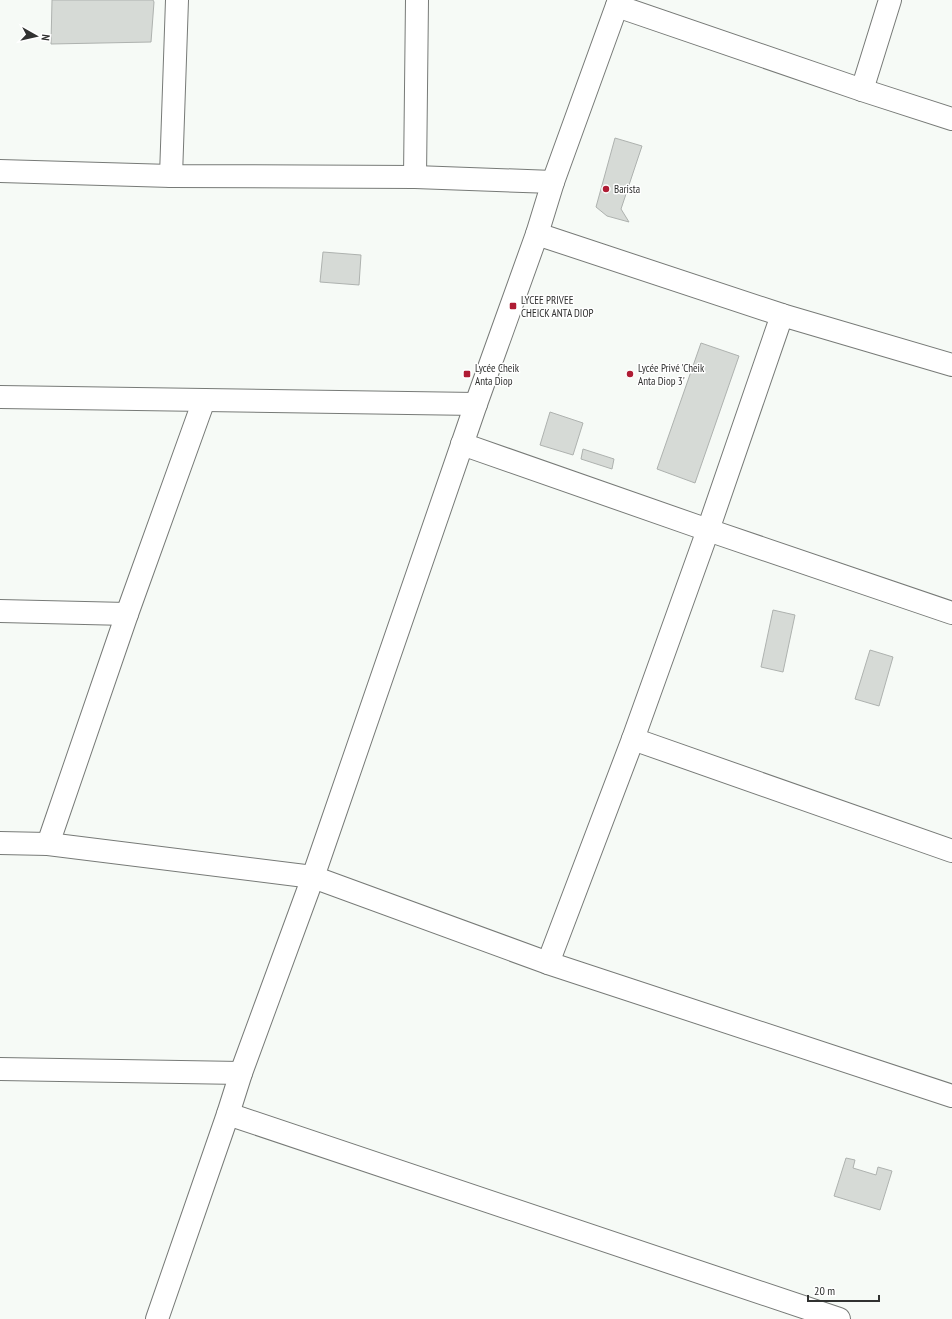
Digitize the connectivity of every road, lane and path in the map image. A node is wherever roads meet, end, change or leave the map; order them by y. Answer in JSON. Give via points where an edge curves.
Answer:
{"nodes":[{"id":1,"x":177,"y":0,"type":"edge"},
{"id":2,"x":417,"y":0,"type":"edge"},
{"id":3,"x":890,"y":0,"type":"edge"},
{"id":4,"x":618,"y":3,"type":"edge"},
{"id":5,"x":862,"y":90,"type":"junction"},
{"id":6,"x":952,"y":119,"type":"edge"},
{"id":7,"x":0,"y":170,"type":"edge"},
{"id":8,"x":171,"y":176,"type":"junction"},
{"id":9,"x":415,"y":177,"type":"junction"},
{"id":10,"x":553,"y":182,"type":"junction"},
{"id":11,"x":537,"y":234,"type":"junction"},
{"id":12,"x":782,"y":314,"type":"junction"},
{"id":13,"x":952,"y":365,"type":"edge"},
{"id":14,"x":0,"y":397,"type":"edge"},
{"id":15,"x":204,"y":400,"type":"junction"},
{"id":16,"x":476,"y":404,"type":"junction"},
{"id":17,"x":462,"y":444,"type":"junction"},
{"id":18,"x":708,"y":530,"type":"junction"},
{"id":19,"x":0,"y":611,"type":"edge"},
{"id":20,"x":952,"y":613,"type":"edge"},
{"id":21,"x":128,"y":614,"type":"junction"},
{"id":22,"x":633,"y":739,"type":"junction"},
{"id":23,"x":0,"y":843,"type":"edge"},
{"id":24,"x":48,"y":844,"type":"junction"},
{"id":25,"x":952,"y":851,"type":"edge"},
{"id":26,"x":313,"y":877,"type":"junction"},
{"id":27,"x":548,"y":963,"type":"junction"},
{"id":28,"x":0,"y":1069,"type":"edge"},
{"id":29,"x":241,"y":1072,"type":"junction"},
{"id":30,"x":952,"y":1096,"type":"edge"},
{"id":31,"x":228,"y":1114,"type":"junction"},
{"id":32,"x":157,"y":1319,"type":"edge"},
{"id":33,"x":839,"y":1319,"type":"edge"}],
"edges":[{"from":1,"to":8,"type":"street"},
{"from":2,"to":9,"type":"street"},
{"from":3,"to":5,"type":"street"},
{"from":4,"to":5,"type":"street"},
{"from":4,"to":10,"type":"street"},
{"from":5,"to":6,"type":"street"},
{"from":7,"to":8,"type":"street"},
{"from":8,"to":9,"type":"street"},
{"from":9,"to":10,"type":"street"},
{"from":10,"to":11,"type":"street"},
{"from":11,"to":12,"type":"street"},
{"from":11,"to":16,"type":"street"},
{"from":12,"to":13,"type":"street"},
{"from":12,"to":18,"type":"street"},
{"from":14,"to":15,"type":"street"},
{"from":15,"to":16,"type":"street"},
{"from":15,"to":21,"type":"street"},
{"from":16,"to":17,"type":"street"},
{"from":17,"to":18,"type":"street"},
{"from":17,"to":26,"type":"street"},
{"from":18,"to":20,"type":"street"},
{"from":18,"to":22,"type":"street"},
{"from":19,"to":21,"type":"street"},
{"from":21,"to":24,"type":"street"},
{"from":22,"to":25,"type":"street"},
{"from":22,"to":27,"type":"street"},
{"from":23,"to":24,"type":"street"},
{"from":24,"to":26,"type":"street"},
{"from":26,"to":27,"type":"street"},
{"from":26,"to":29,"type":"street"},
{"from":27,"to":30,"type":"street"},
{"from":28,"to":29,"type":"street"},
{"from":29,"to":31,"type":"street"},
{"from":31,"to":32,"type":"street"},
{"from":31,"to":33,"type":"street"}]}
